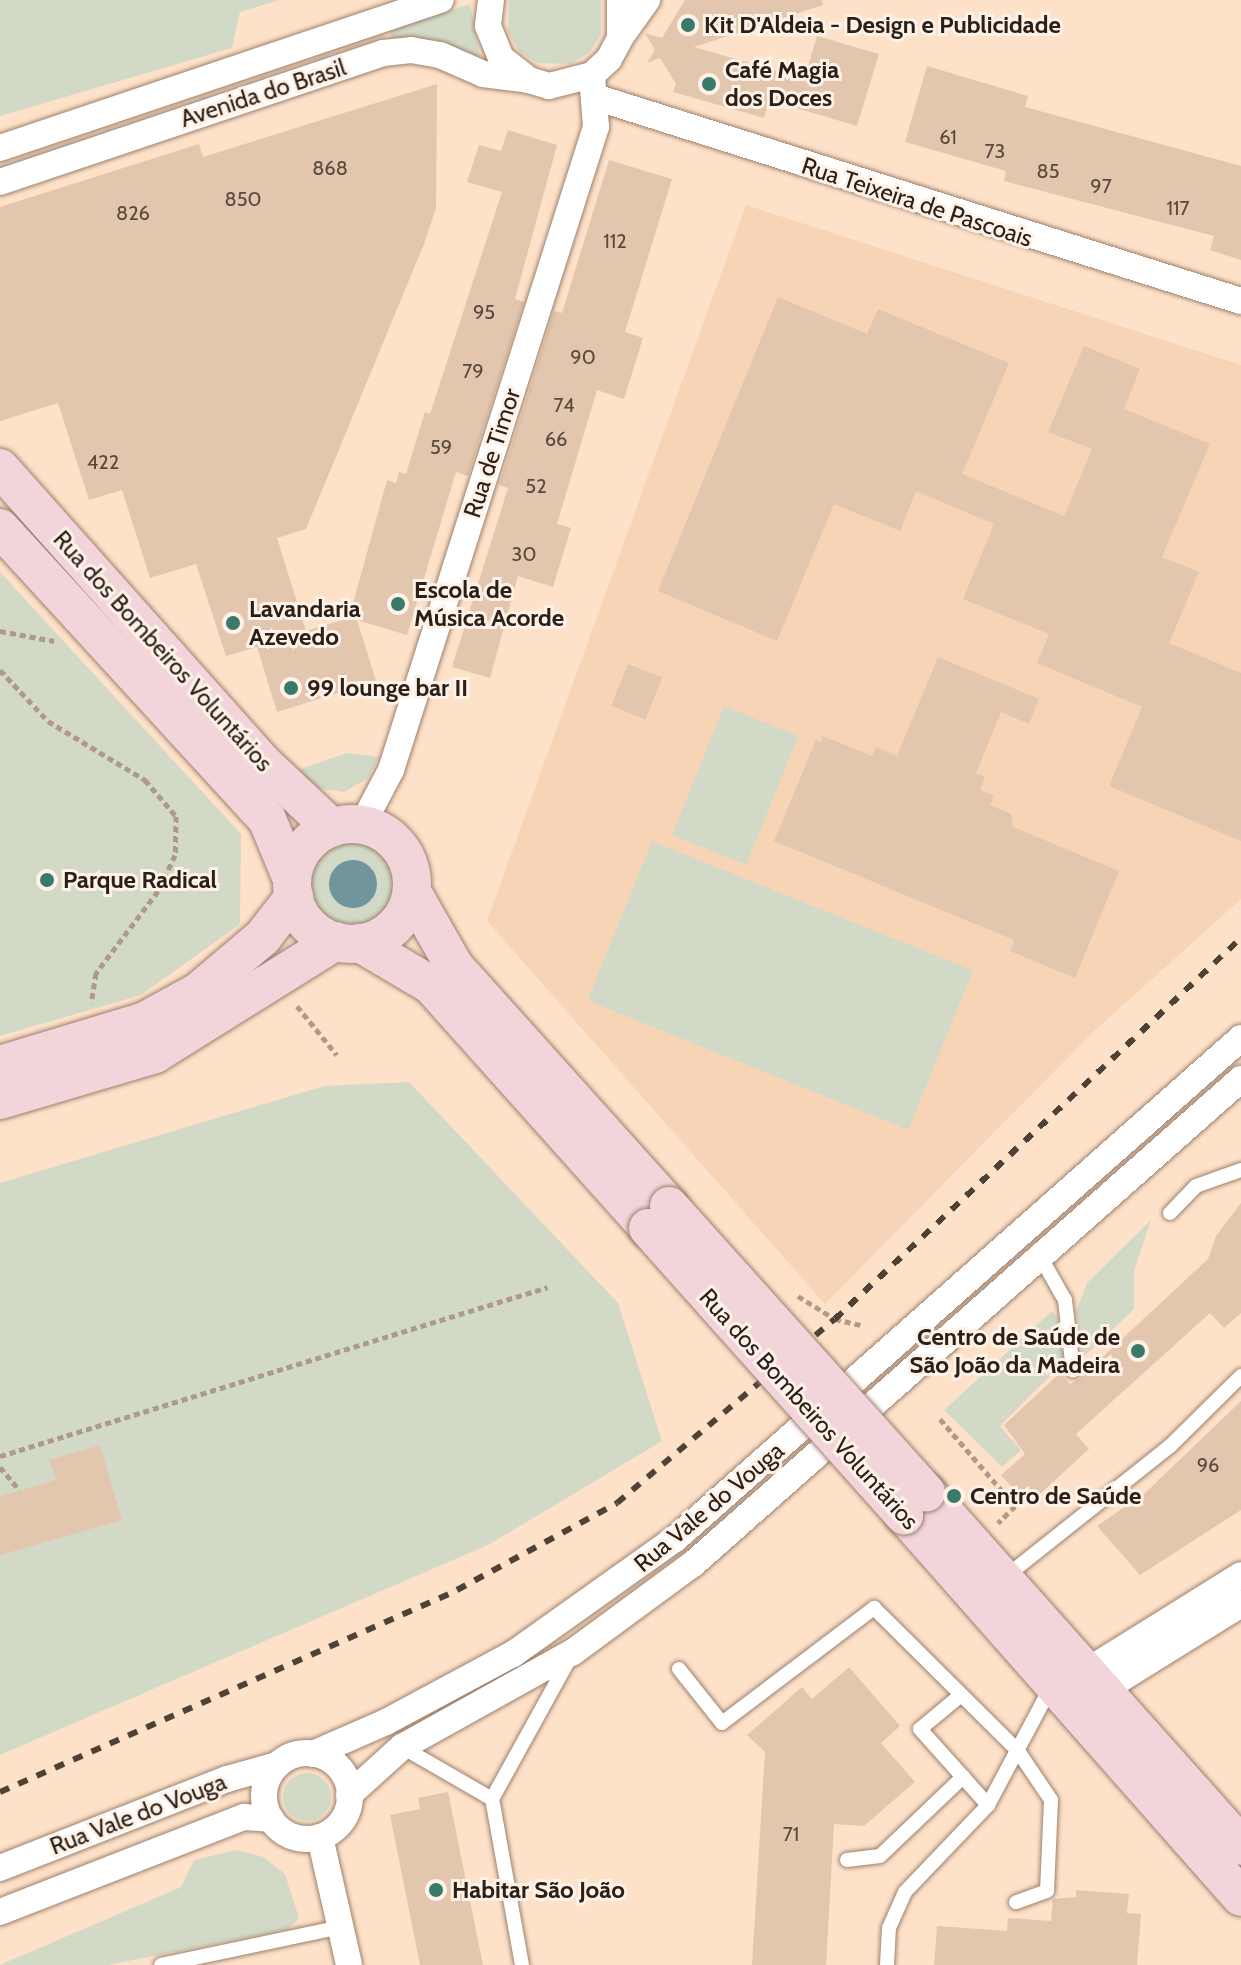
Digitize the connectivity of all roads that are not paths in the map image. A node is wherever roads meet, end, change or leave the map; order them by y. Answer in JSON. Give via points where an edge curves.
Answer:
{"nodes":[{"id":1,"x":441,"y":0,"type":"edge"},
{"id":2,"x":491,"y":0,"type":"edge"},
{"id":3,"x":620,"y":0,"type":"edge"},
{"id":4,"x":647,"y":0,"type":"edge"},
{"id":5,"x":620,"y":38,"type":"junction"},
{"id":6,"x":529,"y":80,"type":"junction"},
{"id":7,"x":593,"y":86,"type":"junction"},
{"id":8,"x":0,"y":148,"type":"edge"},
{"id":9,"x":0,"y":182,"type":"edge"},
{"id":10,"x":1241,"y":301,"type":"edge"},
{"id":11,"x":0,"y":468,"type":"edge"},
{"id":12,"x":0,"y":528,"type":"edge"},
{"id":13,"x":347,"y":826,"type":"junction"},
{"id":14,"x":293,"y":888,"type":"junction"},
{"id":15,"x":412,"y":892,"type":"junction"},
{"id":16,"x":348,"y":942,"type":"junction"},
{"id":17,"x":1241,"y":1038,"type":"edge"},
{"id":18,"x":0,"y":1065,"type":"edge"},
{"id":19,"x":1241,"y":1079,"type":"edge"},
{"id":20,"x":0,"y":1100,"type":"edge"},
{"id":21,"x":1241,"y":1170,"type":"edge"},
{"id":22,"x":1170,"y":1213,"type":"dead end"},
{"id":23,"x":658,"y":1217,"type":"junction"},
{"id":24,"x":1041,"y":1258,"type":"junction"},
{"id":25,"x":1073,"y":1371,"type":"dead end"},
{"id":26,"x":1241,"y":1376,"type":"edge"},
{"id":27,"x":915,"y":1504,"type":"junction"},
{"id":28,"x":1241,"y":1575,"type":"edge"},
{"id":29,"x":1003,"y":1579,"type":"junction"},
{"id":30,"x":1241,"y":1604,"type":"edge"},
{"id":31,"x":573,"y":1652,"type":"junction"},
{"id":32,"x":679,"y":1669,"type":"dead end"},
{"id":33,"x":1081,"y":1682,"type":"junction"},
{"id":34,"x":961,"y":1695,"type":"junction"},
{"id":35,"x":402,"y":1747,"type":"junction"},
{"id":36,"x":1018,"y":1751,"type":"junction"},
{"id":37,"x":313,"y":1754,"type":"junction"},
{"id":38,"x":277,"y":1765,"type":"junction"},
{"id":39,"x":963,"y":1777,"type":"junction"},
{"id":40,"x":349,"y":1795,"type":"junction"},
{"id":41,"x":492,"y":1799,"type":"junction"},
{"id":42,"x":988,"y":1805,"type":"junction"},
{"id":43,"x":271,"y":1819,"type":"junction"},
{"id":44,"x":320,"y":1837,"type":"junction"},
{"id":45,"x":1241,"y":1846,"type":"edge"},
{"id":46,"x":847,"y":1860,"type":"dead end"},
{"id":47,"x":0,"y":1868,"type":"edge"},
{"id":48,"x":1241,"y":1897,"type":"edge"},
{"id":49,"x":1016,"y":1902,"type":"dead end"},
{"id":50,"x":0,"y":1912,"type":"edge"},
{"id":51,"x":342,"y":1927,"type":"junction"},
{"id":52,"x":161,"y":1965,"type":"edge"},
{"id":53,"x":349,"y":1965,"type":"edge"},
{"id":54,"x":522,"y":1965,"type":"edge"},
{"id":55,"x":887,"y":1965,"type":"edge"}],
"edges":[{"from":1,"to":8,"type":"street","name":"Avenida do Brasil"},
{"from":2,"to":6,"type":"street","via":[[493,43],[513,71]]},
{"from":3,"to":5,"type":"street"},
{"from":4,"to":5,"type":"street"},
{"from":5,"to":7,"type":"street"},
{"from":6,"to":7,"type":"street","name":"Avenida do Brasil"},
{"from":6,"to":9,"type":"street","name":"Avenida do Brasil","via":[[483,74],[440,55],[383,53]]},
{"from":7,"to":10,"type":"street","name":"Rua Teixeira de Pascoais"},
{"from":7,"to":13,"type":"street","name":"Rua de Timor","via":[[596,127],[391,770]]},
{"from":11,"to":13,"type":"street","name":"Rua dos Bombeiros Voluntários","via":[[264,764]]},
{"from":12,"to":14,"type":"street","name":"Rua dos Bombeiros Voluntários","via":[[267,819]]},
{"from":13,"to":14,"type":"street","via":[[305,847]]},
{"from":13,"to":15,"type":"street","name":"Rua dos Bombeiros Voluntários","via":[[379,830],[400,849],[412,873]]},
{"from":14,"to":16,"type":"street","name":"Rua dos Bombeiros Voluntários","via":[[308,925]]},
{"from":14,"to":18,"type":"street","via":[[277,923],[198,992],[145,1021]]},
{"from":15,"to":16,"type":"street","via":[[395,926]]},
{"from":15,"to":23,"type":"street","name":"Rua dos Bombeiros Voluntários","via":[[454,966]]},
{"from":16,"to":20,"type":"street","via":[[155,1054]]},
{"from":16,"to":23,"type":"street","name":"Rua dos Bombeiros Voluntários","via":[[431,985]]},
{"from":17,"to":37,"type":"street","name":"Rua Vale do Vouga","via":[[675,1539],[513,1654],[386,1722]]},
{"from":19,"to":24,"type":"street","name":"Rua Vale do Vouga"},
{"from":21,"to":22,"type":"lane","via":[[1196,1186]]},
{"from":23,"to":27,"type":"street","name":"Rua dos Bombeiros Voluntários","bridge":true},
{"from":24,"to":25,"type":"lane","via":[[1065,1300]]},
{"from":24,"to":31,"type":"street","name":"Rua Vale do Vouga","via":[[693,1564]]},
{"from":26,"to":29,"type":"lane","via":[[1170,1446]]},
{"from":27,"to":29,"type":"street","name":"Rua dos Bombeiros Voluntários"},
{"from":27,"to":33,"type":"street","name":"Rua dos Bombeiros Voluntários"},
{"from":28,"to":33,"type":"street"},
{"from":29,"to":33,"type":"street","name":"Rua dos Bombeiros Voluntários"},
{"from":30,"to":33,"type":"street"},
{"from":31,"to":35,"type":"street","name":"Rua Vale do Vouga"},
{"from":31,"to":41,"type":"lane"},
{"from":32,"to":34,"type":"lane","via":[[722,1723],[874,1608]]},
{"from":33,"to":36,"type":"lane"},
{"from":33,"to":45,"type":"street","name":"Rua dos Bombeiros Voluntários"},
{"from":33,"to":48,"type":"street","name":"Rua dos Bombeiros Voluntários"},
{"from":34,"to":36,"type":"lane"},
{"from":34,"to":39,"type":"lane","via":[[920,1729]]},
{"from":35,"to":40,"type":"street","name":"Rua Vale do Vouga"},
{"from":35,"to":41,"type":"lane"},
{"from":36,"to":42,"type":"lane"},
{"from":36,"to":49,"type":"lane","via":[[1051,1800],[1047,1891]]},
{"from":37,"to":38,"type":"street","name":"Rua Vale do Vouga"},
{"from":37,"to":40,"type":"street","via":[[336,1765]]},
{"from":38,"to":43,"type":"street","name":"Rua Vale do Vouga","via":[[265,1787]]},
{"from":38,"to":47,"type":"street","name":"Rua Vale do Vouga","via":[[227,1779]]},
{"from":39,"to":42,"type":"lane"},
{"from":39,"to":46,"type":"lane","via":[[880,1856]]},
{"from":40,"to":44,"type":"street","name":"Rua Vale do Vouga","via":[[338,1825]]},
{"from":41,"to":54,"type":"lane"},
{"from":42,"to":55,"type":"lane","via":[[905,1892],[889,1928]]},
{"from":43,"to":44,"type":"street","via":[[298,1838]]},
{"from":43,"to":50,"type":"street","name":"Rua Vale do Vouga","via":[[244,1817]]},
{"from":44,"to":51,"type":"street"},
{"from":51,"to":52,"type":"lane"},
{"from":51,"to":53,"type":"street"}]}
